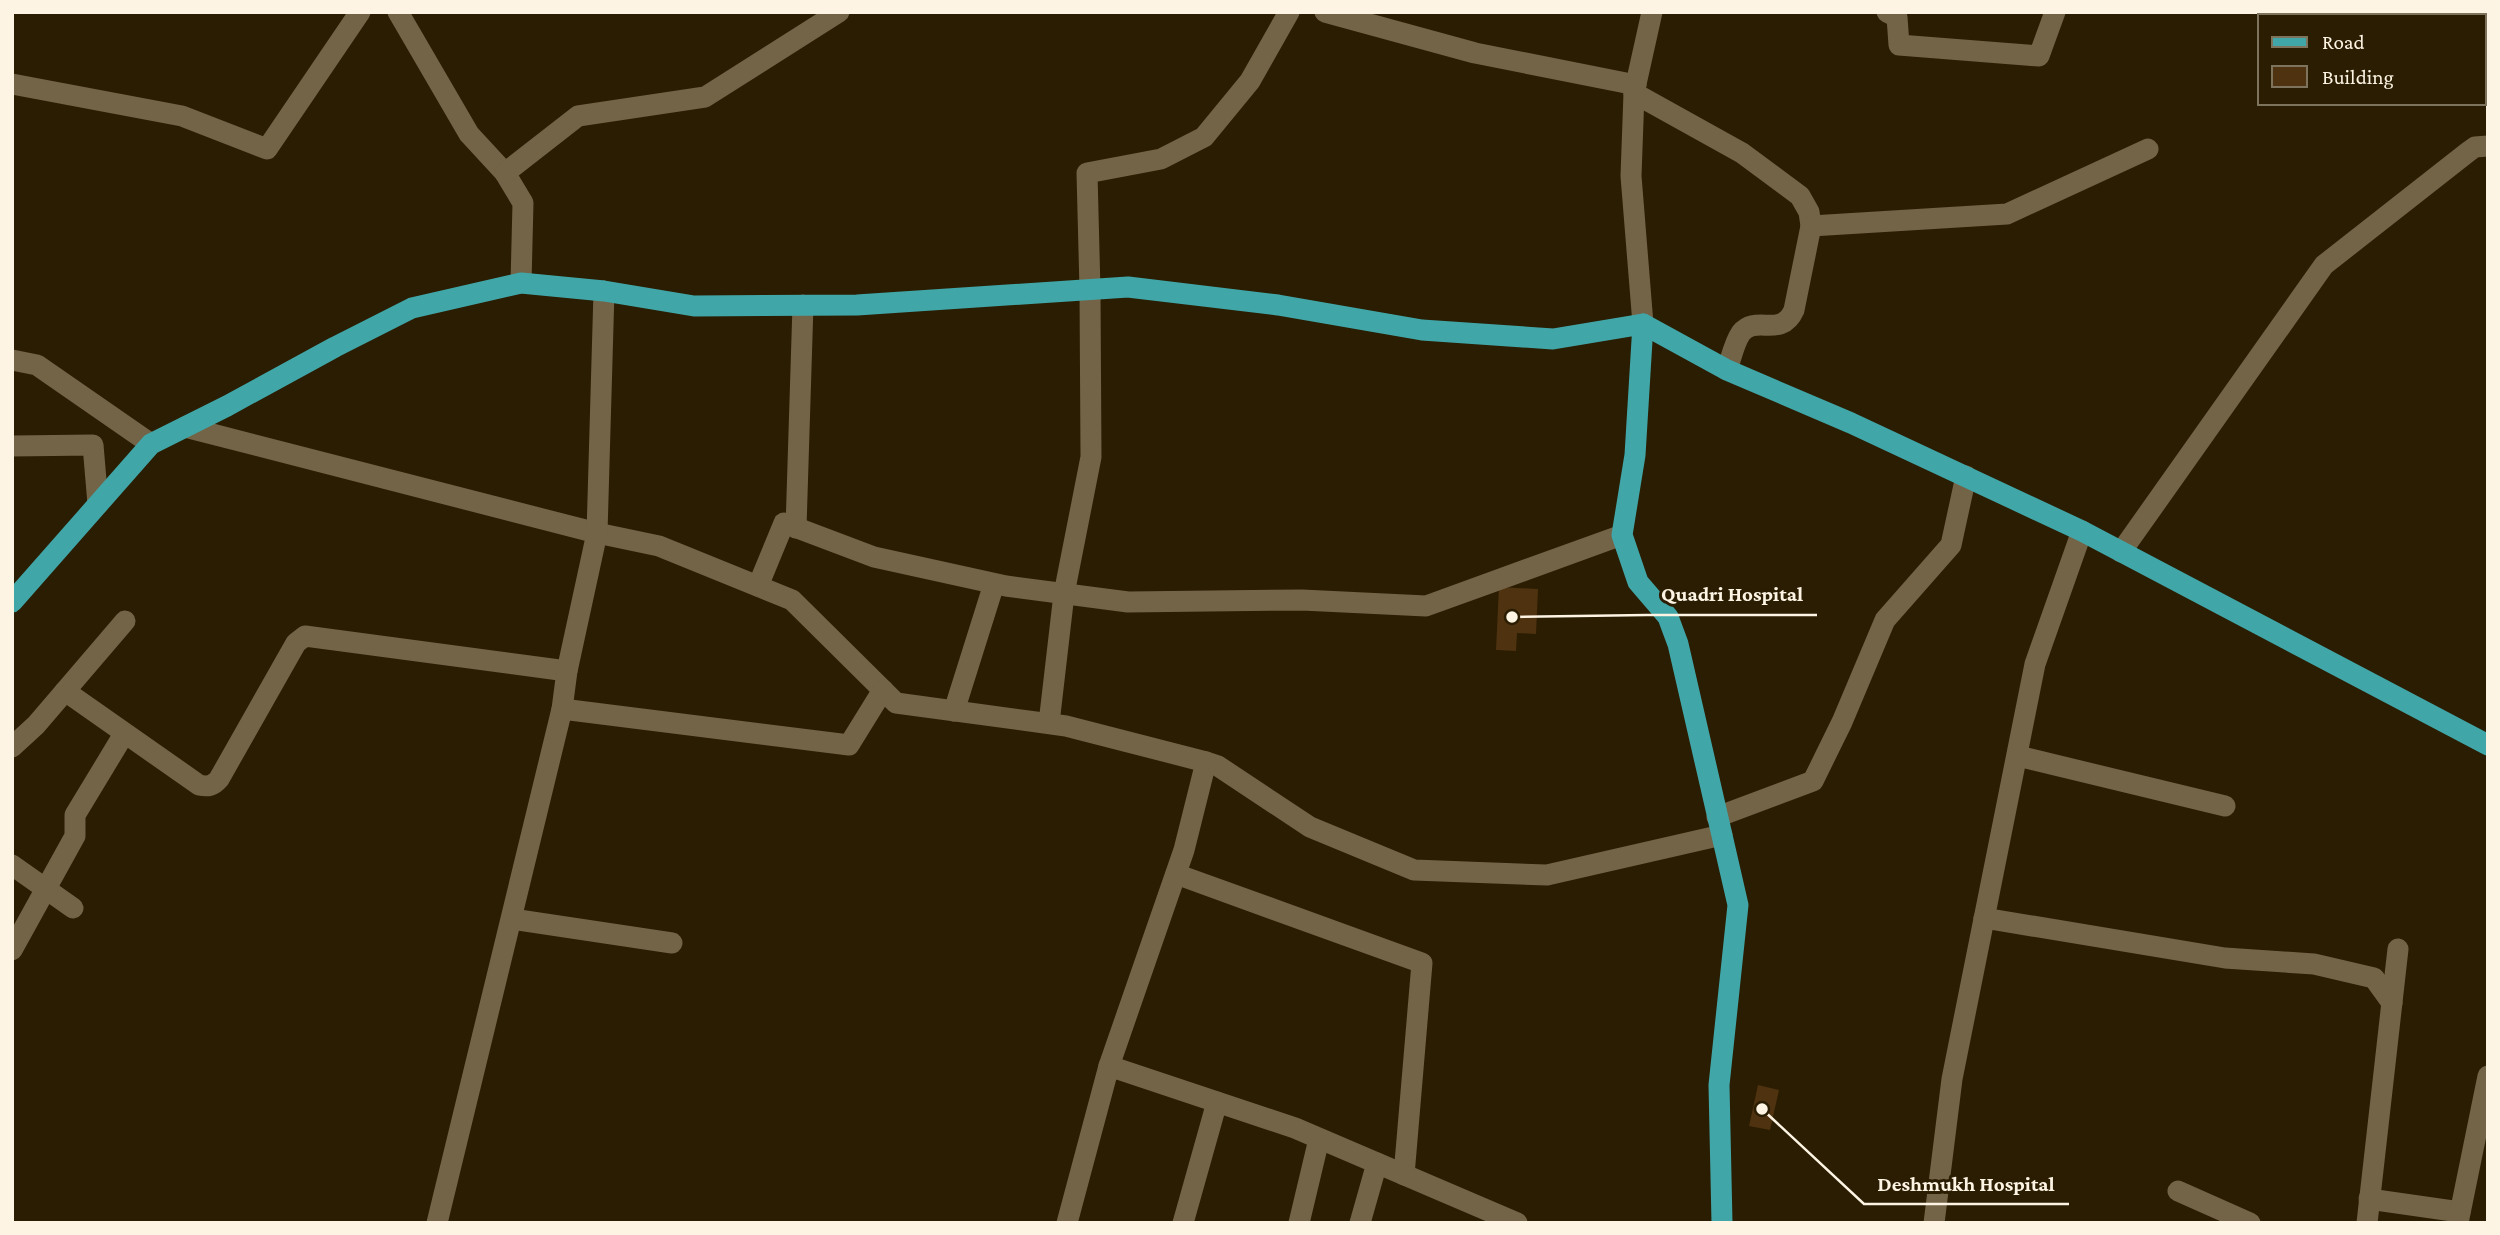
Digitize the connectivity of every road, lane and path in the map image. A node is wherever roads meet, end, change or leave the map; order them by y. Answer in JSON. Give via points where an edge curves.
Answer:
{"nodes":[{"id":1,"x":360,"y":12,"type":"edge"},
{"id":2,"x":398,"y":12,"type":"edge"},
{"id":3,"x":839,"y":12,"type":"edge"},
{"id":4,"x":1289,"y":12,"type":"edge"},
{"id":5,"x":1325,"y":12,"type":"edge"},
{"id":6,"x":1652,"y":12,"type":"edge"},
{"id":7,"x":1887,"y":12,"type":"edge"},
{"id":8,"x":2055,"y":12,"type":"edge"},
{"id":9,"x":12,"y":84,"type":"edge"},
{"id":10,"x":1635,"y":89,"type":"junction"},
{"id":11,"x":2488,"y":146,"type":"edge"},
{"id":12,"x":2148,"y":149,"type":"dead end"},
{"id":13,"x":505,"y":173,"type":"junction"},
{"id":14,"x":1811,"y":226,"type":"junction"},
{"id":15,"x":521,"y":283,"type":"junction"},
{"id":16,"x":1090,"y":290,"type":"junction"},
{"id":17,"x":604,"y":291,"type":"junction"},
{"id":18,"x":803,"y":305,"type":"junction"},
{"id":19,"x":1643,"y":324,"type":"junction"},
{"id":20,"x":12,"y":360,"type":"edge"},
{"id":21,"x":1727,"y":370,"type":"junction"},
{"id":22,"x":185,"y":427,"type":"junction"},
{"id":23,"x":151,"y":444,"type":"junction"},
{"id":24,"x":12,"y":446,"type":"edge"},
{"id":25,"x":1966,"y":476,"type":"junction"},
{"id":26,"x":98,"y":504,"type":"junction"},
{"id":27,"x":796,"y":527,"type":"junction"},
{"id":28,"x":2082,"y":531,"type":"junction"},
{"id":29,"x":597,"y":533,"type":"junction"},
{"id":30,"x":1622,"y":535,"type":"junction"},
{"id":31,"x":2121,"y":552,"type":"junction"},
{"id":32,"x":994,"y":584,"type":"junction"},
{"id":33,"x":758,"y":586,"type":"junction"},
{"id":34,"x":1064,"y":594,"type":"junction"},
{"id":35,"x":12,"y":602,"type":"edge"},
{"id":36,"x":125,"y":621,"type":"dead end"},
{"id":37,"x":568,"y":671,"type":"junction"},
{"id":38,"x":883,"y":690,"type":"junction"},
{"id":39,"x":65,"y":691,"type":"junction"},
{"id":40,"x":562,"y":709,"type":"junction"},
{"id":41,"x":954,"y":710,"type":"junction"},
{"id":42,"x":1049,"y":723,"type":"junction"},
{"id":43,"x":124,"y":734,"type":"junction"},
{"id":44,"x":2488,"y":745,"type":"edge"},
{"id":45,"x":12,"y":747,"type":"edge"},
{"id":46,"x":2018,"y":756,"type":"junction"},
{"id":47,"x":1206,"y":762,"type":"junction"},
{"id":48,"x":2225,"y":806,"type":"dead end"},
{"id":49,"x":1719,"y":826,"type":"junction"},
{"id":50,"x":12,"y":864,"type":"edge"},
{"id":51,"x":1176,"y":874,"type":"junction"},
{"id":52,"x":46,"y":888,"type":"junction"},
{"id":53,"x":73,"y":908,"type":"dead end"},
{"id":54,"x":1984,"y":918,"type":"junction"},
{"id":55,"x":512,"y":919,"type":"junction"},
{"id":56,"x":672,"y":943,"type":"dead end"},
{"id":57,"x":2398,"y":949,"type":"dead end"},
{"id":58,"x":12,"y":950,"type":"edge"},
{"id":59,"x":2392,"y":1003,"type":"junction"},
{"id":60,"x":1109,"y":1066,"type":"junction"},
{"id":61,"x":2488,"y":1076,"type":"edge"},
{"id":62,"x":1217,"y":1102,"type":"junction"},
{"id":63,"x":1319,"y":1139,"type":"junction"},
{"id":64,"x":1377,"y":1163,"type":"junction"},
{"id":65,"x":1404,"y":1175,"type":"junction"},
{"id":66,"x":2178,"y":1191,"type":"dead end"},
{"id":67,"x":2369,"y":1199,"type":"junction"},
{"id":68,"x":2459,"y":1218,"type":"edge"},
{"id":69,"x":438,"y":1223,"type":"edge"},
{"id":70,"x":1067,"y":1223,"type":"edge"},
{"id":71,"x":1183,"y":1223,"type":"edge"},
{"id":72,"x":1299,"y":1223,"type":"edge"},
{"id":73,"x":1360,"y":1223,"type":"edge"},
{"id":74,"x":1517,"y":1223,"type":"edge"},
{"id":75,"x":1722,"y":1223,"type":"edge"},
{"id":76,"x":1934,"y":1223,"type":"edge"},
{"id":77,"x":2250,"y":1223,"type":"edge"},
{"id":78,"x":2367,"y":1223,"type":"edge"}],
"edges":[{"from":1,"to":9,"type":"street","via":[[267,149],[181,116]]},
{"from":2,"to":13,"type":"street","via":[[469,134]]},
{"from":3,"to":13,"type":"street","via":[[705,97],[578,116]]},
{"from":4,"to":16,"type":"street","via":[[1251,81],[1204,137],[1161,159],[1087,173]]},
{"from":5,"to":10,"type":"street","via":[[1475,53]]},
{"from":6,"to":10,"type":"street"},
{"from":7,"to":8,"type":"street","via":[[1897,17],[1899,45],[2039,56]]},
{"from":10,"to":14,"type":"street","via":[[1742,153],[1800,196]]},
{"from":10,"to":19,"type":"street","via":[[1631,176]]},
{"from":11,"to":31,"type":"street","via":[[2468,152],[2324,265]]},
{"from":12,"to":14,"type":"street","via":[[2007,214]]},
{"from":13,"to":15,"type":"street","via":[[523,203]]},
{"from":14,"to":21,"type":"street","via":[[1790,319],[1783,325],[1746,329]]},
{"from":15,"to":17,"type":"main road"},
{"from":15,"to":22,"type":"main road","via":[[412,308]]},
{"from":16,"to":18,"type":"main road"},
{"from":16,"to":19,"type":"main road","via":[[1128,287],[1278,304],[1422,330],[1553,339]]},
{"from":16,"to":34,"type":"street","via":[[1091,457]]},
{"from":17,"to":18,"type":"main road","via":[[694,306]]},
{"from":17,"to":29,"type":"street"},
{"from":18,"to":27,"type":"street"},
{"from":19,"to":21,"type":"main road"},
{"from":19,"to":30,"type":"main road","via":[[1635,455]]},
{"from":20,"to":23,"type":"street","via":[[37,365]]},
{"from":21,"to":25,"type":"main road"},
{"from":22,"to":23,"type":"main road"},
{"from":22,"to":29,"type":"street"},
{"from":23,"to":26,"type":"main road"},
{"from":24,"to":26,"type":"street","via":[[93,446]]},
{"from":25,"to":28,"type":"main road"},
{"from":25,"to":49,"type":"street","via":[[1951,545],[1885,620],[1813,781]]},
{"from":26,"to":35,"type":"main road"},
{"from":27,"to":32,"type":"street","via":[[874,557]]},
{"from":27,"to":33,"type":"street","via":[[784,523]]},
{"from":28,"to":31,"type":"main road"},
{"from":28,"to":46,"type":"street","via":[[2035,664]]},
{"from":29,"to":33,"type":"street","via":[[659,546]]},
{"from":29,"to":37,"type":"street"},
{"from":30,"to":34,"type":"street","via":[[1426,606],[1302,600],[1128,602]]},
{"from":30,"to":49,"type":"main road","via":[[1638,582],[1668,617],[1678,644]]},
{"from":31,"to":44,"type":"main road"},
{"from":32,"to":34,"type":"street"},
{"from":32,"to":41,"type":"street"},
{"from":33,"to":38,"type":"street","via":[[792,600]]},
{"from":34,"to":42,"type":"street"},
{"from":36,"to":39,"type":"street"},
{"from":37,"to":40,"type":"street"},
{"from":37,"to":43,"type":"street","via":[[305,636],[296,643],[214,785],[199,785]]},
{"from":38,"to":40,"type":"street","via":[[849,745]]},
{"from":38,"to":41,"type":"street","via":[[895,703]]},
{"from":39,"to":43,"type":"street"},
{"from":39,"to":45,"type":"street"},
{"from":40,"to":55,"type":"street"},
{"from":41,"to":42,"type":"street"},
{"from":42,"to":47,"type":"street"},
{"from":43,"to":52,"type":"street","via":[[75,815],[75,836]]},
{"from":46,"to":48,"type":"street"},
{"from":46,"to":54,"type":"street"},
{"from":47,"to":49,"type":"street","via":[[1310,827],[1414,870],[1547,875]]},
{"from":47,"to":51,"type":"street"},
{"from":49,"to":75,"type":"main road","via":[[1738,905],[1719,1085]]},
{"from":50,"to":52,"type":"street"},
{"from":51,"to":60,"type":"street"},
{"from":51,"to":65,"type":"street","via":[[1422,963]]},
{"from":52,"to":53,"type":"street"},
{"from":52,"to":58,"type":"street"},
{"from":54,"to":59,"type":"street","via":[[2225,958],[2314,964],[2374,978]]},
{"from":54,"to":76,"type":"street","via":[[1952,1079]]},
{"from":55,"to":56,"type":"street"},
{"from":55,"to":69,"type":"street"},
{"from":57,"to":59,"type":"street"},
{"from":59,"to":67,"type":"street"},
{"from":60,"to":62,"type":"street"},
{"from":60,"to":70,"type":"street"},
{"from":61,"to":68,"type":"street"},
{"from":62,"to":63,"type":"street"},
{"from":62,"to":71,"type":"street"},
{"from":63,"to":64,"type":"street"},
{"from":63,"to":72,"type":"street"},
{"from":64,"to":65,"type":"street"},
{"from":64,"to":73,"type":"street"},
{"from":65,"to":74,"type":"street"},
{"from":66,"to":77,"type":"street"},
{"from":67,"to":68,"type":"street"},
{"from":67,"to":78,"type":"street"}]}
